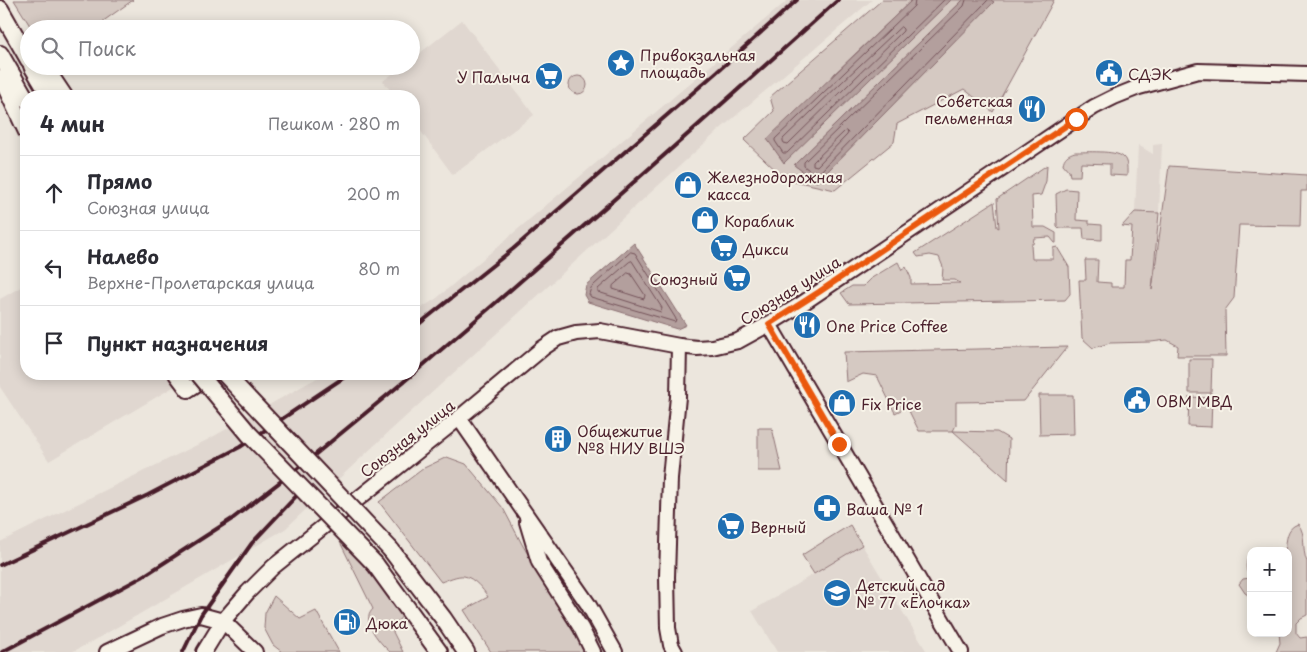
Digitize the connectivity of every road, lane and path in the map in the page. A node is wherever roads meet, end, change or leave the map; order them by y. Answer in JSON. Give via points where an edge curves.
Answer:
{"nodes":[{"id":1,"x":3,"y":0,"type":"edge"},
{"id":2,"x":0,"y":3,"type":"edge"},
{"id":3,"x":0,"y":9,"type":"edge"},
{"id":4,"x":20,"y":28,"type":"edge"},
{"id":5,"x":20,"y":30,"type":"edge"},
{"id":6,"x":20,"y":44,"type":"edge"},
{"id":7,"x":0,"y":54,"type":"edge"},
{"id":8,"x":1307,"y":74,"type":"edge"},
{"id":9,"x":37,"y":75,"type":"edge"},
{"id":10,"x":51,"y":75,"type":"edge"},
{"id":11,"x":0,"y":78,"type":"edge"},
{"id":12,"x":21,"y":90,"type":"edge"},
{"id":13,"x":46,"y":90,"type":"edge"},
{"id":14,"x":61,"y":90,"type":"edge"},
{"id":15,"x":20,"y":120,"type":"edge"},
{"id":16,"x":769,"y":324,"type":"junction"},
{"id":17,"x":679,"y":346,"type":"junction"},
{"id":18,"x":180,"y":380,"type":"edge"},
{"id":19,"x":203,"y":380,"type":"edge"},
{"id":20,"x":204,"y":380,"type":"edge"},
{"id":21,"x":232,"y":380,"type":"edge"},
{"id":22,"x":460,"y":418,"type":"junction"},
{"id":23,"x":524,"y":512,"type":"junction"},
{"id":24,"x":223,"y":621,"type":"junction"},
{"id":25,"x":107,"y":652,"type":"edge"},
{"id":26,"x":204,"y":652,"type":"edge"},
{"id":27,"x":255,"y":652,"type":"edge"},
{"id":28,"x":439,"y":652,"type":"edge"},
{"id":29,"x":466,"y":652,"type":"edge"},
{"id":30,"x":593,"y":652,"type":"edge"},
{"id":31,"x":615,"y":652,"type":"edge"},
{"id":32,"x":675,"y":652,"type":"edge"},
{"id":33,"x":961,"y":652,"type":"edge"}],
"edges":[{"from":1,"to":4,"type":"street"},
{"from":2,"to":5,"type":"street"},
{"from":3,"to":6,"type":"main road"},
{"from":7,"to":12,"type":"main road"},
{"from":8,"to":16,"type":"street","name":"Союзная улица","via":[[1198,71],[1114,97],[1076,119]]},
{"from":9,"to":13,"type":"main road"},
{"from":10,"to":14,"type":"street"},
{"from":11,"to":15,"type":"street"},
{"from":16,"to":17,"type":"street","name":"Союзная улица","via":[[730,343],[697,348]]},
{"from":16,"to":33,"type":"street"},
{"from":17,"to":22,"type":"street","name":"Союзная улица","via":[[600,331],[558,338]]},
{"from":17,"to":32,"type":"street","via":[[667,585],[668,628]]},
{"from":18,"to":19,"type":"street","via":[[188,390]]},
{"from":20,"to":28,"type":"main road","bridge":true,"via":[[250,434],[374,564]]},
{"from":21,"to":29,"type":"main road","bridge":true,"via":[[391,550]]},
{"from":22,"to":23,"type":"street"},
{"from":22,"to":24,"type":"street","name":"Союзная улица","via":[[274,567]]},
{"from":23,"to":30,"type":"street","via":[[539,562]]},
{"from":23,"to":31,"type":"street","via":[[588,604]]},
{"from":24,"to":25,"type":"street","via":[[201,615],[183,618]]},
{"from":24,"to":26,"type":"street","name":"Союзная улица"},
{"from":24,"to":27,"type":"street"}]}
